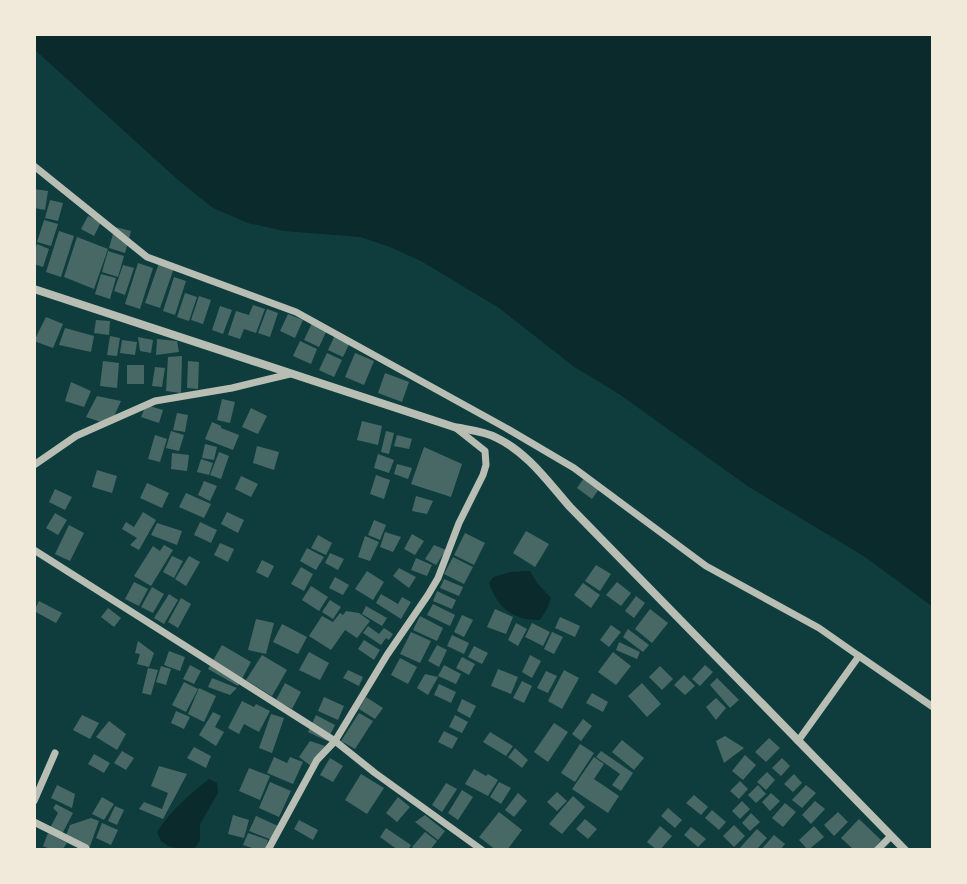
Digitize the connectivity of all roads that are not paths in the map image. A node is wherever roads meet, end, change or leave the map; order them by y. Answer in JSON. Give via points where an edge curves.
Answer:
{"nodes":[{"id":1,"x":34,"y":166,"type":"edge"},
{"id":2,"x":34,"y":289,"type":"edge"},
{"id":3,"x":290,"y":374,"type":"junction"},
{"id":4,"x":454,"y":427,"type":"junction"},
{"id":5,"x":34,"y":465,"type":"edge"},
{"id":6,"x":34,"y":550,"type":"edge"},
{"id":7,"x":859,"y":656,"type":"junction"},
{"id":8,"x":933,"y":707,"type":"edge"},
{"id":9,"x":335,"y":741,"type":"junction"},
{"id":10,"x":798,"y":741,"type":"junction"},
{"id":11,"x":55,"y":753,"type":"dead end"},
{"id":12,"x":34,"y":801,"type":"edge"},
{"id":13,"x":34,"y":822,"type":"edge"},
{"id":14,"x":891,"y":836,"type":"junction"},
{"id":15,"x":85,"y":850,"type":"edge"},
{"id":16,"x":268,"y":850,"type":"edge"},
{"id":17,"x":482,"y":850,"type":"edge"},
{"id":18,"x":877,"y":850,"type":"edge"},
{"id":19,"x":905,"y":850,"type":"edge"}],
"edges":[{"from":1,"to":7,"type":"street","via":[[147,257],[296,312],[506,428],[574,468],[706,566]]},
{"from":2,"to":3,"type":"street"},
{"from":3,"to":4,"type":"street"},
{"from":3,"to":5,"type":"street","via":[[155,401],[76,436]]},
{"from":4,"to":9,"type":"street","via":[[485,451],[483,475],[438,578]]},
{"from":4,"to":10,"type":"street","via":[[496,437],[522,452]]},
{"from":6,"to":9,"type":"street"},
{"from":7,"to":8,"type":"street"},
{"from":7,"to":10,"type":"street"},
{"from":9,"to":16,"type":"street","via":[[317,760]]},
{"from":9,"to":17,"type":"street"},
{"from":10,"to":14,"type":"street"},
{"from":11,"to":12,"type":"street"},
{"from":13,"to":15,"type":"street"},
{"from":14,"to":18,"type":"street"},
{"from":14,"to":19,"type":"street"}]}
